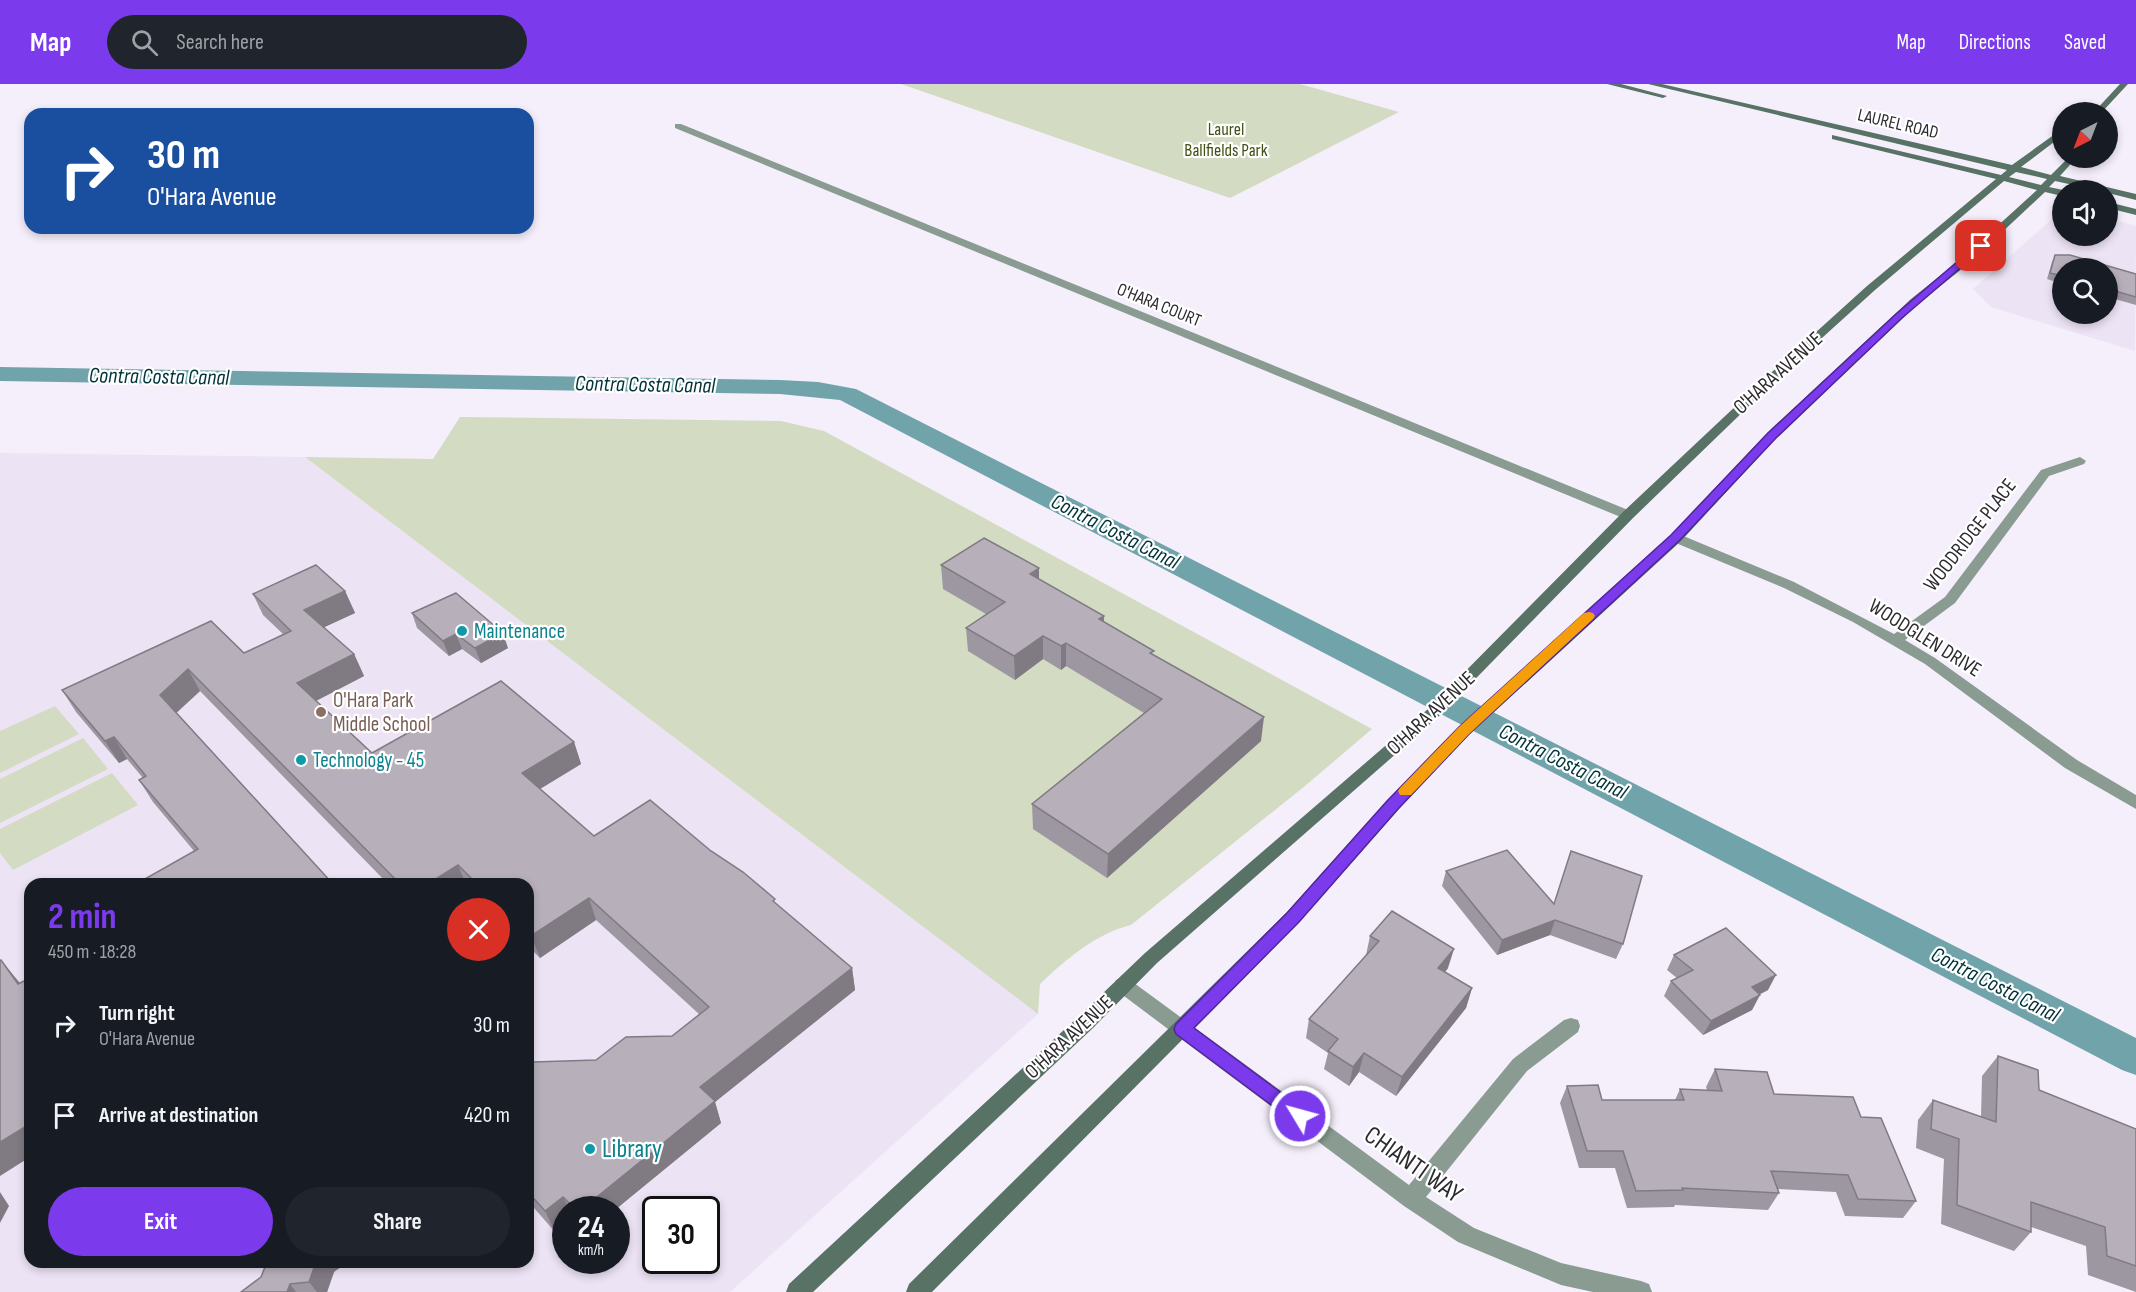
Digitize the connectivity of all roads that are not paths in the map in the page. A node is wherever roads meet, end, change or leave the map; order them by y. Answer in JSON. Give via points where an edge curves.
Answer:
{"nodes":[{"id":1,"x":1611,"y":84,"type":"edge"},
{"id":2,"x":1652,"y":84,"type":"edge"},
{"id":3,"x":2124,"y":84,"type":"edge"},
{"id":4,"x":2107,"y":102,"type":"edge"},
{"id":5,"x":678,"y":126,"type":"dead end"},
{"id":6,"x":2052,"y":140,"type":"edge"},
{"id":7,"x":2015,"y":168,"type":"junction"},
{"id":8,"x":2063,"y":168,"type":"edge"},
{"id":9,"x":2054,"y":177,"type":"junction"},
{"id":10,"x":2003,"y":179,"type":"junction"},
{"id":11,"x":2043,"y":189,"type":"junction"},
{"id":12,"x":2052,"y":191,"type":"edge"},
{"id":13,"x":2136,"y":197,"type":"edge"},
{"id":14,"x":2118,"y":208,"type":"edge"},
{"id":15,"x":2136,"y":212,"type":"edge"},
{"id":16,"x":2080,"y":461,"type":"dead end"},
{"id":17,"x":1628,"y":515,"type":"junction"},
{"id":18,"x":1676,"y":538,"type":"junction"},
{"id":19,"x":1894,"y":640,"type":"junction"},
{"id":20,"x":2136,"y":803,"type":"edge"},
{"id":21,"x":1123,"y":985,"type":"junction"},
{"id":22,"x":1571,"y":1026,"type":"dead end"},
{"id":23,"x":1182,"y":1029,"type":"junction"},
{"id":24,"x":1411,"y":1199,"type":"junction"},
{"id":25,"x":796,"y":1292,"type":"edge"},
{"id":26,"x":917,"y":1292,"type":"edge"},
{"id":27,"x":1641,"y":1292,"type":"edge"}],
"edges":[{"from":1,"to":10,"type":"main road","name":"LAUREL ROAD"},
{"from":2,"to":7,"type":"main road","name":"LAUREL ROAD"},
{"from":3,"to":4,"type":"main road"},
{"from":5,"to":17,"type":"street","name":"O'HARA COURT"},
{"from":6,"to":7,"type":"main road","name":"O'HARA AVENUE"},
{"from":7,"to":9,"type":"main road","name":"LAUREL ROAD"},
{"from":7,"to":10,"type":"main road","name":"O'HARA AVENUE"},
{"from":8,"to":9,"type":"main road","name":"O'HARA AVENUE"},
{"from":9,"to":11,"type":"main road","name":"O'HARA AVENUE"},
{"from":9,"to":13,"type":"main road","name":"LAUREL ROAD"},
{"from":10,"to":11,"type":"main road","name":"LAUREL ROAD"},
{"from":10,"to":17,"type":"main road","name":"O'HARA AVENUE","via":[[1871,288]]},
{"from":11,"to":12,"type":"main road","name":"LAUREL ROAD"},
{"from":11,"to":18,"type":"main road","name":"O'HARA AVENUE","via":[[1915,301],[1772,435]]},
{"from":14,"to":15,"type":"main road"},
{"from":16,"to":19,"type":"street","name":"WOODRIDGE PLACE","via":[[2045,473],[1950,600]]},
{"from":17,"to":21,"type":"main road","name":"O'HARA AVENUE","via":[[1433,713]]},
{"from":18,"to":19,"type":"street","name":"WOODGLEN DRIVE","via":[[1800,590]]},
{"from":18,"to":23,"type":"main road","name":"O'HARA AVENUE","via":[[1464,730],[1293,917]]},
{"from":19,"to":20,"type":"street","name":"WOODGLEN DRIVE","via":[[1930,661],[2071,764]]},
{"from":21,"to":23,"type":"street","name":"CHIANTI WAY"},
{"from":21,"to":25,"type":"main road","name":"O'HARA AVENUE"},
{"from":22,"to":24,"type":"street","via":[[1520,1065]]},
{"from":23,"to":24,"type":"street","name":"CHIANTI WAY"},
{"from":23,"to":26,"type":"main road","name":"O'HARA AVENUE"},
{"from":24,"to":27,"type":"street","name":"CHIANTI WAY","via":[[1466,1235],[1561,1274]]}]}
